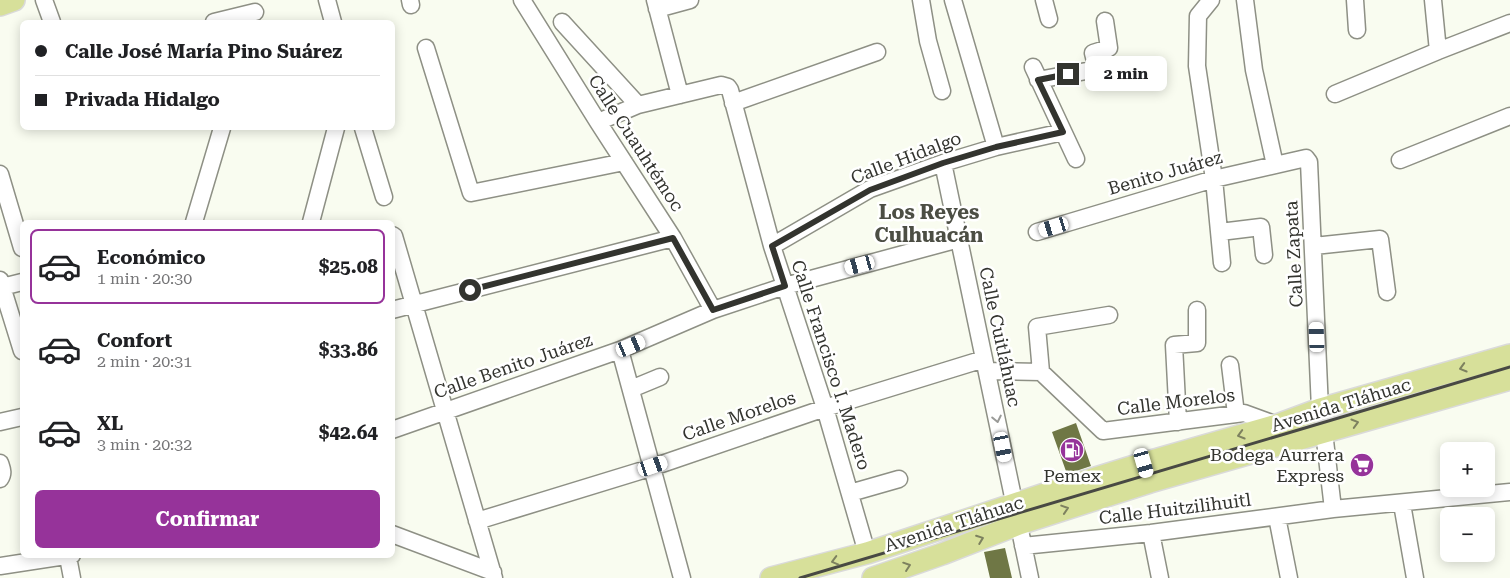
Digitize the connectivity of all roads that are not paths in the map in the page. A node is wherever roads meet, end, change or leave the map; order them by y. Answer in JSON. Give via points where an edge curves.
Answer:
{"nodes":[{"id":1,"x":14,"y":0,"type":"edge"},
{"id":2,"x":44,"y":0,"type":"edge"},
{"id":3,"x":327,"y":0,"type":"edge"},
{"id":4,"x":522,"y":0,"type":"edge"},
{"id":5,"x":690,"y":0,"type":"edge"},
{"id":6,"x":922,"y":0,"type":"edge"},
{"id":7,"x":953,"y":0,"type":"edge"},
{"id":8,"x":1044,"y":0,"type":"edge"},
{"id":9,"x":1211,"y":0,"type":"edge"},
{"id":10,"x":1245,"y":0,"type":"edge"},
{"id":11,"x":1355,"y":0,"type":"edge"},
{"id":12,"x":1433,"y":0,"type":"edge"},
{"id":13,"x":656,"y":4,"type":"edge"},
{"id":14,"x":0,"y":5,"type":"edge"},
{"id":15,"x":256,"y":12,"type":"edge"},
{"id":16,"x":1049,"y":18,"type":"dead end"},
{"id":17,"x":51,"y":20,"type":"edge"},
{"id":18,"x":222,"y":20,"type":"edge"},
{"id":19,"x":332,"y":20,"type":"edge"},
{"id":20,"x":1106,"y":21,"type":"dead end"},
{"id":21,"x":562,"y":22,"type":"dead end"},
{"id":22,"x":1510,"y":23,"type":"edge"},
{"id":23,"x":1358,"y":30,"type":"dead end"},
{"id":24,"x":426,"y":48,"type":"dead end"},
{"id":25,"x":877,"y":52,"type":"dead end"},
{"id":26,"x":1438,"y":52,"type":"junction"},
{"id":27,"x":942,"y":91,"type":"dead end"},
{"id":28,"x":1335,"y":94,"type":"dead end"},
{"id":29,"x":680,"y":95,"type":"junction"},
{"id":30,"x":733,"y":103,"type":"junction"},
{"id":31,"x":638,"y":105,"type":"junction"},
{"id":32,"x":1510,"y":116,"type":"edge"},
{"id":33,"x":598,"y":122,"type":"junction"},
{"id":34,"x":221,"y":130,"type":"edge"},
{"id":35,"x":335,"y":130,"type":"edge"},
{"id":36,"x":364,"y":130,"type":"edge"},
{"id":37,"x":1063,"y":132,"type":"junction"},
{"id":38,"x":996,"y":147,"type":"junction"},
{"id":39,"x":1306,"y":158,"type":"joint"},
{"id":40,"x":1076,"y":159,"type":"dead end"},
{"id":41,"x":1400,"y":160,"type":"dead end"},
{"id":42,"x":624,"y":162,"type":"junction"},
{"id":43,"x":943,"y":163,"type":"junction"},
{"id":44,"x":1274,"y":165,"type":"junction"},
{"id":45,"x":0,"y":174,"type":"edge"},
{"id":46,"x":1214,"y":179,"type":"junction"},
{"id":47,"x":384,"y":197,"type":"dead end"},
{"id":48,"x":195,"y":220,"type":"edge"},
{"id":49,"x":312,"y":220,"type":"edge"},
{"id":50,"x":1037,"y":232,"type":"dead end"},
{"id":51,"x":1220,"y":232,"type":"junction"},
{"id":52,"x":673,"y":238,"type":"junction"},
{"id":53,"x":395,"y":239,"type":"edge"},
{"id":54,"x":959,"y":239,"type":"junction"},
{"id":55,"x":20,"y":241,"type":"edge"},
{"id":56,"x":772,"y":246,"type":"junction"},
{"id":57,"x":1314,"y":246,"type":"junction"},
{"id":58,"x":1264,"y":255,"type":"dead end"},
{"id":59,"x":1222,"y":263,"type":"dead end"},
{"id":60,"x":20,"y":283,"type":"edge"},
{"id":61,"x":785,"y":286,"type":"junction"},
{"id":62,"x":1387,"y":292,"type":"dead end"},
{"id":63,"x":2,"y":293,"type":"edge"},
{"id":64,"x":414,"y":304,"type":"junction"},
{"id":65,"x":395,"y":309,"type":"edge"},
{"id":66,"x":713,"y":310,"type":"junction"},
{"id":67,"x":1197,"y":310,"type":"dead end"},
{"id":68,"x":1109,"y":315,"type":"dead end"},
{"id":69,"x":20,"y":346,"type":"edge"},
{"id":70,"x":620,"y":350,"type":"junction"},
{"id":71,"x":1510,"y":355,"type":"edge"},
{"id":72,"x":986,"y":365,"type":"junction"},
{"id":73,"x":1230,"y":365,"type":"dead end"},
{"id":74,"x":1041,"y":372,"type":"junction"},
{"id":75,"x":660,"y":377,"type":"dead end"},
{"id":76,"x":1510,"y":379,"type":"edge"},
{"id":77,"x":631,"y":389,"type":"junction"},
{"id":78,"x":825,"y":408,"type":"junction"},
{"id":79,"x":1320,"y":409,"type":"junction"},
{"id":80,"x":445,"y":411,"type":"junction"},
{"id":81,"x":1236,"y":414,"type":"junction"},
{"id":82,"x":20,"y":417,"type":"edge"},
{"id":83,"x":0,"y":422,"type":"edge"},
{"id":84,"x":1178,"y":422,"type":"junction"},
{"id":85,"x":1277,"y":425,"type":"junction"},
{"id":86,"x":395,"y":429,"type":"edge"},
{"id":87,"x":1324,"y":432,"type":"junction"},
{"id":88,"x":0,"y":463,"type":"edge"},
{"id":89,"x":653,"y":466,"type":"junction"},
{"id":90,"x":1147,"y":472,"type":"junction"},
{"id":91,"x":0,"y":479,"type":"edge"},
{"id":92,"x":899,"y":480,"type":"dead end"},
{"id":93,"x":1510,"y":492,"type":"edge"},
{"id":94,"x":850,"y":493,"type":"junction"},
{"id":95,"x":1402,"y":504,"type":"junction"},
{"id":96,"x":1333,"y":509,"type":"junction"},
{"id":97,"x":1017,"y":514,"type":"junction"},
{"id":98,"x":1277,"y":517,"type":"junction"},
{"id":99,"x":478,"y":520,"type":"junction"},
{"id":100,"x":1150,"y":533,"type":"junction"},
{"id":101,"x":395,"y":535,"type":"edge"},
{"id":102,"x":1023,"y":546,"type":"junction"},
{"id":103,"x":867,"y":553,"type":"junction"},
{"id":104,"x":56,"y":558,"type":"edge"},
{"id":105,"x":70,"y":558,"type":"edge"},
{"id":106,"x":0,"y":566,"type":"edge"},
{"id":107,"x":493,"y":575,"type":"edge"},
{"id":108,"x":72,"y":578,"type":"edge"},
{"id":109,"x":682,"y":578,"type":"edge"},
{"id":110,"x":771,"y":578,"type":"edge"},
{"id":111,"x":873,"y":578,"type":"edge"},
{"id":112,"x":1030,"y":578,"type":"edge"},
{"id":113,"x":1160,"y":578,"type":"edge"},
{"id":114,"x":1289,"y":578,"type":"edge"},
{"id":115,"x":1415,"y":578,"type":"edge"}],
"edges":[{"from":1,"to":14,"type":"main road"},
{"from":2,"to":17,"type":"street"},
{"from":3,"to":19,"type":"street"},
{"from":4,"to":33,"type":"street","name":"Calle Cuauhtémoc"},
{"from":5,"to":13,"type":"street"},
{"from":6,"to":27,"type":"street","via":[[928,41]]},
{"from":7,"to":38,"type":"street"},
{"from":8,"to":16,"type":"street"},
{"from":9,"to":46,"type":"street","via":[[1198,16],[1197,66]]},
{"from":10,"to":44,"type":"street","via":[[1254,70]]},
{"from":11,"to":23,"type":"street"},
{"from":12,"to":26,"type":"street"},
{"from":13,"to":29,"type":"street"},
{"from":15,"to":18,"type":"street"},
{"from":20,"to":37,"type":"street","via":[[1109,48],[1093,53],[1098,68],[1036,74]]},
{"from":21,"to":31,"type":"street"},
{"from":22,"to":26,"type":"street"},
{"from":24,"to":42,"type":"street","via":[[472,193]]},
{"from":25,"to":30,"type":"street"},
{"from":26,"to":28,"type":"street"},
{"from":29,"to":30,"type":"street","name":"Calle Francisco I. Madero","via":[[721,84],[728,87]]},
{"from":29,"to":31,"type":"street","name":"Calle Francisco I. Madero"},
{"from":30,"to":56,"type":"street","name":"Calle Francisco I. Madero"},
{"from":31,"to":33,"type":"street","name":"Calle Francisco I. Madero"},
{"from":32,"to":41,"type":"street"},
{"from":33,"to":42,"type":"street","name":"Calle Cuauhtémoc"},
{"from":34,"to":48,"type":"street"},
{"from":35,"to":49,"type":"street"},
{"from":36,"to":47,"type":"street"},
{"from":37,"to":38,"type":"street","name":"Calle Hidalgo"},
{"from":37,"to":40,"type":"street"},
{"from":38,"to":43,"type":"street","name":"Calle Hidalgo"},
{"from":39,"to":44,"type":"street","name":"Benito Juárez"},
{"from":39,"to":57,"type":"street","name":"Calle Zapata","via":[[1309,162]]},
{"from":42,"to":52,"type":"street","name":"Calle Cuauhtémoc"},
{"from":43,"to":54,"type":"street","name":"Calle Cuitláhuac"},
{"from":43,"to":56,"type":"street","name":"Calle Hidalgo","via":[[870,190]]},
{"from":44,"to":46,"type":"street","name":"Benito Juárez"},
{"from":45,"to":55,"type":"street"},
{"from":46,"to":50,"type":"street","name":"Benito Juárez"},
{"from":46,"to":51,"type":"street"},
{"from":51,"to":58,"type":"street","via":[[1260,227]]},
{"from":51,"to":59,"type":"street"},
{"from":52,"to":64,"type":"street"},
{"from":52,"to":66,"type":"street","name":"Calle Cuauhtémoc"},
{"from":53,"to":64,"type":"street"},
{"from":54,"to":61,"type":"street","name":"Calle Benito Juárez"},
{"from":54,"to":72,"type":"street","name":"Calle Cuitláhuac"},
{"from":56,"to":61,"type":"street","name":"Calle Francisco I. Madero"},
{"from":57,"to":62,"type":"street","via":[[1380,239]]},
{"from":57,"to":79,"type":"street","name":"Calle Zapata"},
{"from":60,"to":63,"type":"street"},
{"from":61,"to":66,"type":"street","name":"Calle Benito Juárez"},
{"from":61,"to":78,"type":"street","name":"Calle Francisco I. Madero"},
{"from":63,"to":69,"type":"street"},
{"from":64,"to":65,"type":"street"},
{"from":64,"to":80,"type":"street"},
{"from":66,"to":70,"type":"street","name":"Calle Benito Juárez"},
{"from":67,"to":84,"type":"street","via":[[1197,343],[1174,345]]},
{"from":68,"to":74,"type":"street","via":[[1037,327]]},
{"from":70,"to":77,"type":"street"},
{"from":70,"to":80,"type":"street","name":"Calle Benito Juárez"},
{"from":71,"to":79,"type":"main road","name":"Avenida Tláhuac","one_way":true},
{"from":72,"to":74,"type":"street","name":"Calle Morelos"},
{"from":72,"to":78,"type":"street","name":"Calle Morelos"},
{"from":72,"to":97,"type":"street","name":"Calle Cuitláhuac","one_way":true},
{"from":73,"to":81,"type":"street"},
{"from":74,"to":84,"type":"street","name":"Calle Morelos","via":[[1103,431]]},
{"from":75,"to":77,"type":"street"},
{"from":87,"to":76,"type":"main road","name":"Avenida Tláhuac","one_way":true},
{"from":77,"to":89,"type":"street"},
{"from":78,"to":89,"type":"street","name":"Calle Morelos"},
{"from":78,"to":94,"type":"street","name":"Calle Francisco I. Madero"},
{"from":79,"to":85,"type":"main road","name":"Avenida Tláhuac"},
{"from":80,"to":86,"type":"street","name":"Calle Benito Juárez"},
{"from":80,"to":99,"type":"street"},
{"from":81,"to":84,"type":"street","name":"Calle Morelos"},
{"from":81,"to":85,"type":"street","name":"Calle Morelos","via":[[1244,413]]},
{"from":82,"to":83,"type":"street"},
{"from":85,"to":90,"type":"main road","name":"Avenida Tláhuac","one_way":true},
{"from":87,"to":90,"type":"main road","name":"Avenida Tláhuac"},
{"from":87,"to":96,"type":"street"},
{"from":88,"to":91,"type":"street","via":[[3,470]]},
{"from":89,"to":99,"type":"street","name":"Calle Morelos"},
{"from":89,"to":109,"type":"street"},
{"from":97,"to":90,"type":"main road","name":"Avenida Tláhuac","one_way":true},
{"from":90,"to":97,"type":"main road","name":"Avenida Tláhuac","via":[[1110,473],[1054,491]]},
{"from":92,"to":94,"type":"street"},
{"from":93,"to":95,"type":"street","name":"Calle Huitzilihuitl"},
{"from":94,"to":103,"type":"street","name":"Calle Francisco I. Madero"},
{"from":95,"to":96,"type":"street","name":"Calle Huitzilihuitl"},
{"from":95,"to":115,"type":"street"},
{"from":96,"to":98,"type":"street","name":"Calle Huitzilihuitl"},
{"from":97,"to":102,"type":"street","name":"Calle Cuitláhuac"},
{"from":97,"to":103,"type":"main road","name":"Avenida Tláhuac"},
{"from":111,"to":97,"type":"main road","name":"Avenida Tláhuac","one_way":true,"via":[[942,554]]},
{"from":98,"to":100,"type":"street","name":"Calle Huitzilihuitl"},
{"from":98,"to":114,"type":"street"},
{"from":99,"to":107,"type":"street"},
{"from":100,"to":102,"type":"street","name":"Calle Huitzilihuitl"},
{"from":100,"to":113,"type":"street"},
{"from":101,"to":107,"type":"street"},
{"from":102,"to":112,"type":"street","name":"Calle Cuitláhuac"},
{"from":103,"to":110,"type":"main road","name":"Avenida Tláhuac","one_way":true},
{"from":104,"to":106,"type":"street"},
{"from":105,"to":108,"type":"street"}]}
